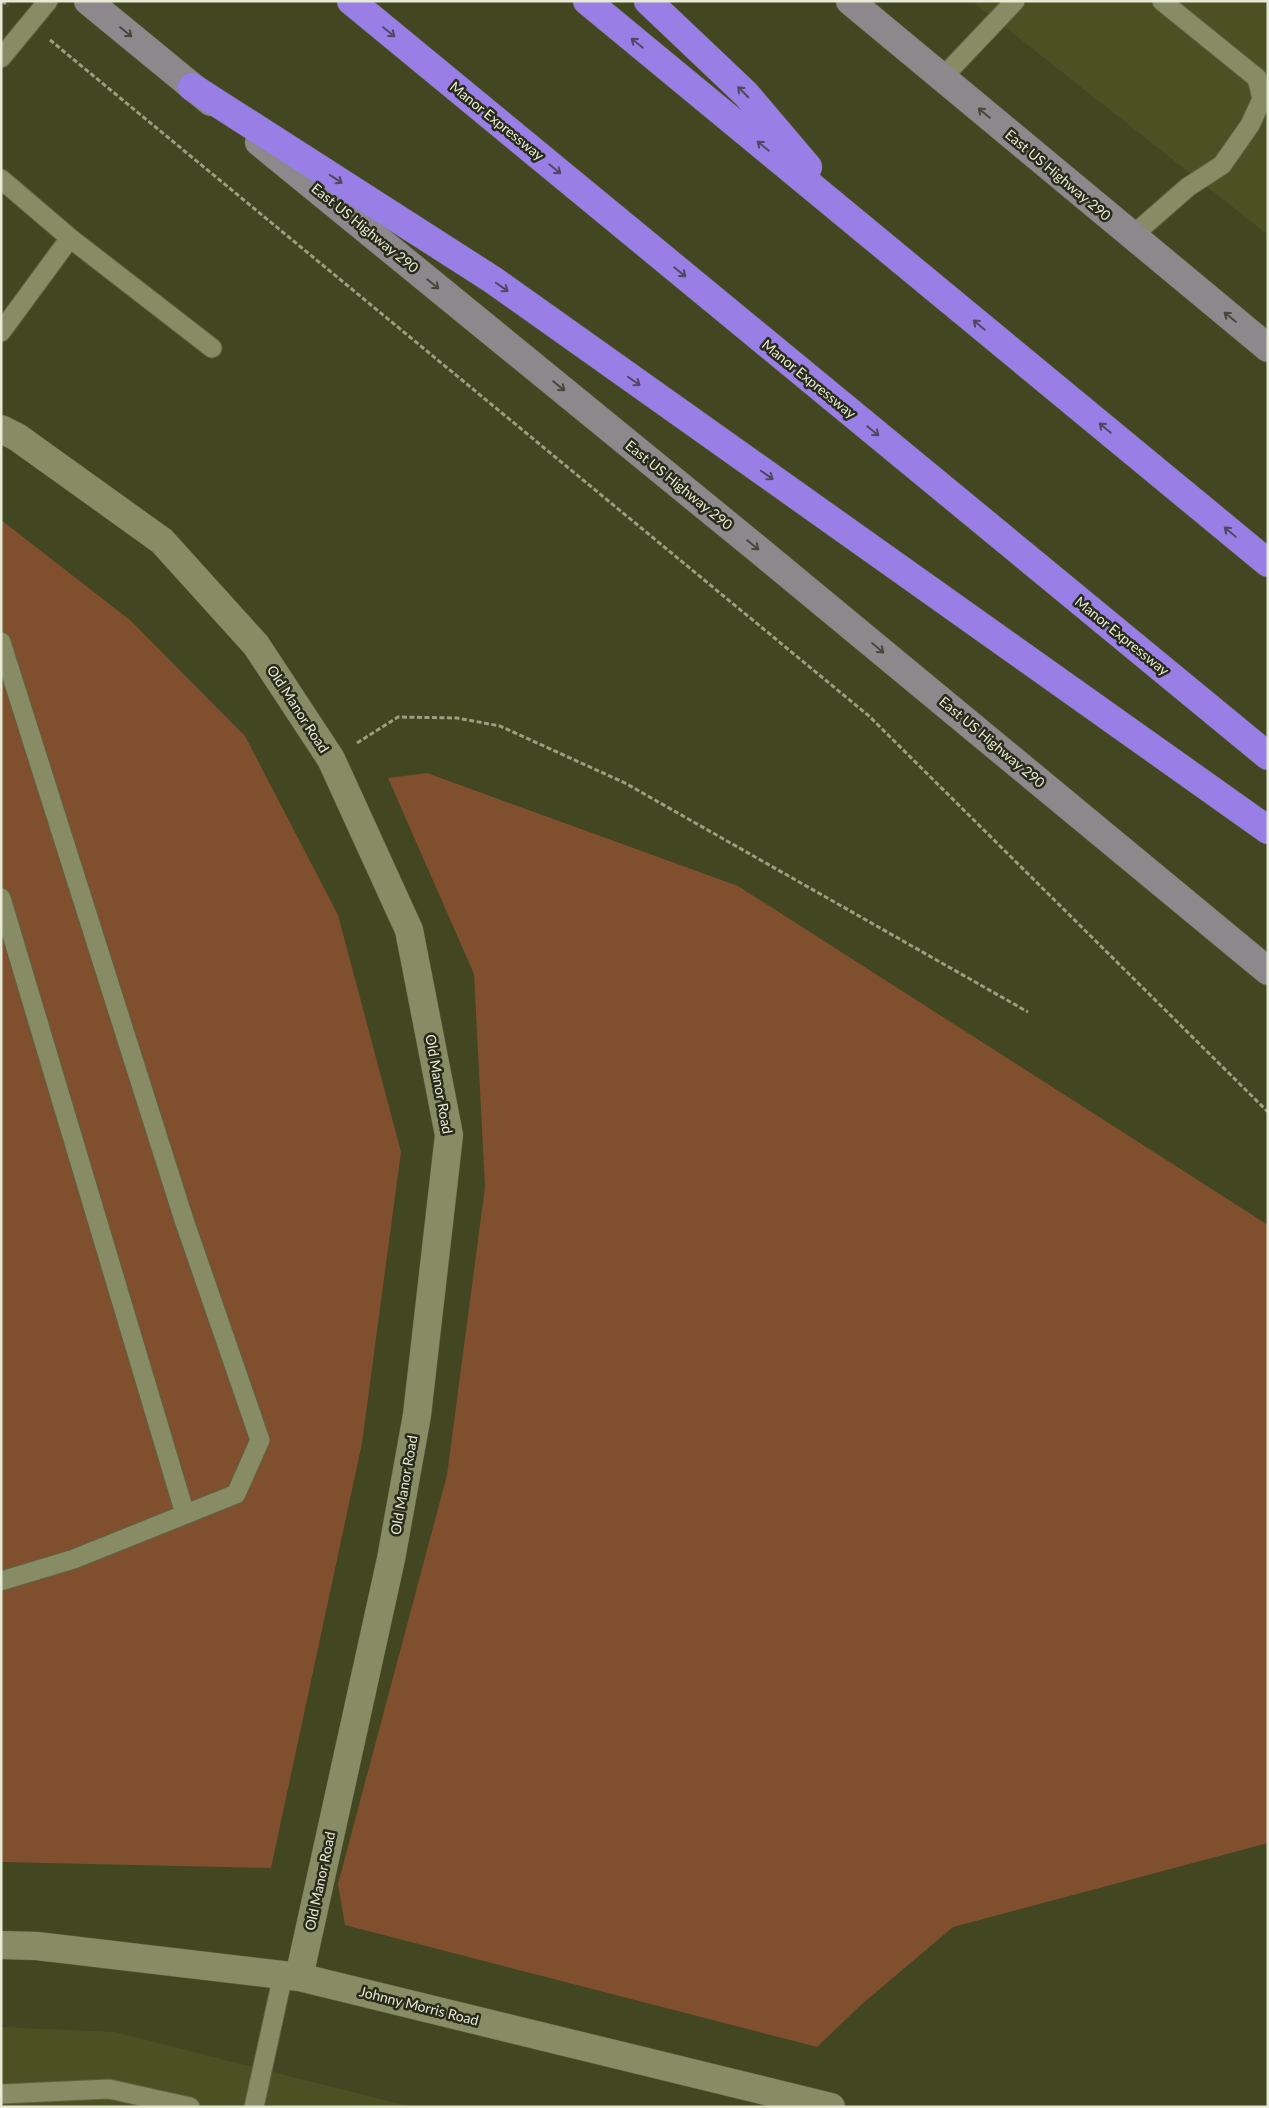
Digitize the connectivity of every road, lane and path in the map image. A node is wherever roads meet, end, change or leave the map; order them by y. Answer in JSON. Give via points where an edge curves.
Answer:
{"nodes":[{"id":1,"x":2,"y":1,"type":"edge"},
{"id":2,"x":48,"y":1,"type":"edge"},
{"id":3,"x":88,"y":1,"type":"edge"},
{"id":4,"x":351,"y":1,"type":"edge"},
{"id":5,"x":587,"y":1,"type":"edge"},
{"id":6,"x":648,"y":1,"type":"edge"},
{"id":7,"x":850,"y":1,"type":"edge"},
{"id":8,"x":1015,"y":1,"type":"edge"},
{"id":9,"x":1162,"y":1,"type":"edge"},
{"id":10,"x":29,"y":24,"type":"junction"},
{"id":11,"x":1,"y":58,"type":"edge"},
{"id":12,"x":942,"y":78,"type":"junction"},
{"id":13,"x":192,"y":87,"type":"junction"},
{"id":14,"x":1,"y":179,"type":"edge"},
{"id":15,"x":854,"y":222,"type":"junction"},
{"id":16,"x":1132,"y":236,"type":"junction"},
{"id":17,"x":70,"y":238,"type":"junction"},
{"id":18,"x":1,"y":332,"type":"edge"},
{"id":19,"x":1265,"y":340,"type":"edge"},
{"id":20,"x":212,"y":348,"type":"dead end"},
{"id":21,"x":1,"y":429,"type":"edge"},
{"id":22,"x":1268,"y":563,"type":"edge"},
{"id":23,"x":1,"y":642,"type":"edge"},
{"id":24,"x":1268,"y":756,"type":"edge"},
{"id":25,"x":332,"y":759,"type":"junction"},
{"id":26,"x":1268,"y":830,"type":"edge"},
{"id":27,"x":1,"y":898,"type":"edge"},
{"id":28,"x":1268,"y":971,"type":"edge"},
{"id":29,"x":1028,"y":1012,"type":"dead end"},
{"id":30,"x":1268,"y":1112,"type":"edge"},
{"id":31,"x":185,"y":1514,"type":"junction"},
{"id":32,"x":1,"y":1581,"type":"edge"},
{"id":33,"x":1,"y":1945,"type":"edge"},
{"id":34,"x":291,"y":1976,"type":"junction"},
{"id":35,"x":1,"y":2094,"type":"edge"},
{"id":36,"x":190,"y":2107,"type":"edge"},
{"id":37,"x":254,"y":2107,"type":"edge"},
{"id":38,"x":831,"y":2107,"type":"edge"}],
"edges":[{"from":1,"to":10,"type":"path"},
{"from":2,"to":10,"type":"lane"},
{"from":3,"to":13,"type":"main road","name":"East US Highway 290","one_way":true},
{"from":4,"to":24,"type":"highway","name":"Manor Expressway","one_way":true},
{"from":15,"to":5,"type":"highway","one_way":true},
{"from":15,"to":6,"type":"highway","one_way":true,"via":[[746,94]]},
{"from":7,"to":12,"type":"main road","name":"East US Highway 290"},
{"from":8,"to":12,"type":"lane"},
{"from":9,"to":16,"type":"lane","via":[[1257,78],[1262,99],[1250,125],[1222,165],[1188,188]]},
{"from":10,"to":11,"type":"lane"},
{"from":10,"to":30,"type":"path","via":[[869,716]]},
{"from":16,"to":12,"type":"main road","name":"East US Highway 290","one_way":true},
{"from":13,"to":26,"type":"highway","one_way":true,"via":[[493,280]]},
{"from":13,"to":28,"type":"main road","name":"East US Highway 290","one_way":true,"via":[[760,550]]},
{"from":14,"to":17,"type":"lane"},
{"from":22,"to":15,"type":"highway","one_way":true},
{"from":19,"to":16,"type":"main road","name":"East US Highway 290","one_way":true},
{"from":17,"to":18,"type":"lane"},
{"from":17,"to":20,"type":"lane"},
{"from":21,"to":25,"type":"street","name":"Old Manor Road","via":[[17,437],[162,541],[256,645]]},
{"from":23,"to":31,"type":"lane","via":[[184,1220],[260,1440],[236,1494]]},
{"from":25,"to":29,"type":"path","via":[[398,717],[458,718],[500,726],[625,782]]},
{"from":25,"to":34,"type":"street","name":"Old Manor Road","via":[[409,930],[449,1135],[417,1416],[391,1559]]},
{"from":27,"to":31,"type":"lane"},
{"from":31,"to":32,"type":"lane","via":[[74,1559]]},
{"from":33,"to":34,"type":"street","name":"Johnny Morris Road","via":[[37,1946]]},
{"from":34,"to":37,"type":"lane"},
{"from":34,"to":38,"type":"street","name":"Johnny Morris Road"},
{"from":35,"to":36,"type":"lane","via":[[109,2089]]}]}
